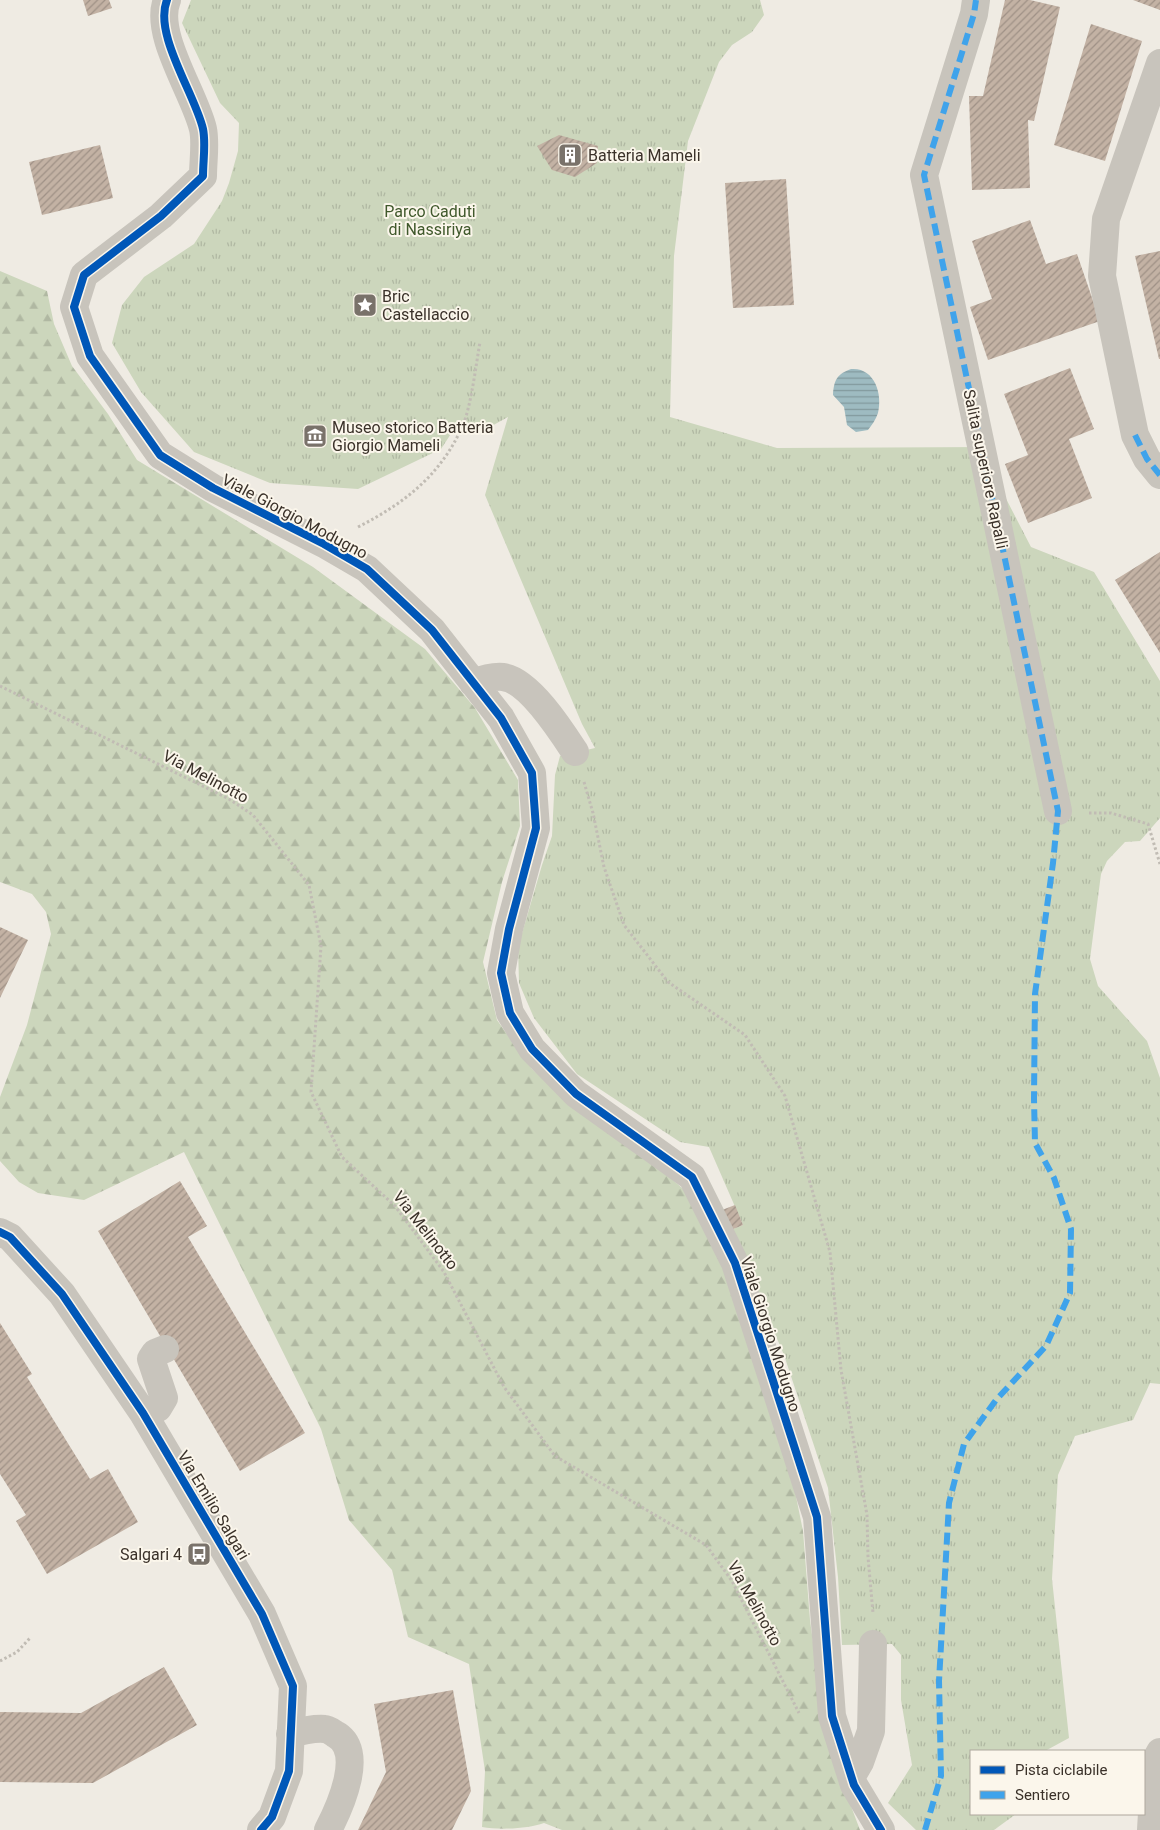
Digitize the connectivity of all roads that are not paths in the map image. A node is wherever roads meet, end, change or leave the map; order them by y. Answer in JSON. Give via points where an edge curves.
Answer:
{"nodes":[{"id":1,"x":167,"y":0,"type":"edge"},
{"id":2,"x":976,"y":0,"type":"edge"},
{"id":3,"x":1160,"y":63,"type":"edge"},
{"id":4,"x":1160,"y":476,"type":"edge"},
{"id":5,"x":473,"y":683,"type":"junction"},
{"id":6,"x":575,"y":752,"type":"road end"},
{"id":7,"x":1058,"y":812,"type":"road end"},
{"id":8,"x":0,"y":1232,"type":"edge"},
{"id":9,"x":165,"y":1349,"type":"dead end"},
{"id":10,"x":143,"y":1412,"type":"junction"},
{"id":11,"x":873,"y":1644,"type":"road end"},
{"id":12,"x":290,"y":1734,"type":"junction"},
{"id":13,"x":1160,"y":1752,"type":"edge"},
{"id":14,"x":852,"y":1776,"type":"junction"},
{"id":15,"x":261,"y":1830,"type":"edge"},
{"id":16,"x":328,"y":1830,"type":"edge"},
{"id":17,"x":881,"y":1830,"type":"edge"},
{"id":18,"x":1151,"y":1830,"type":"edge"}],
"edges":[{"from":1,"to":5,"type":"street","name":"Viale Giorgio Modugno","via":[[163,10],[172,52],[203,129],[203,176],[160,216],[84,275],[74,307],[90,356],[160,455],[213,488],[367,569],[432,630]]},
{"from":2,"to":7,"type":"street","name":"Salita superiore Rapalli","via":[[924,175]]},
{"from":3,"to":4,"type":"street","via":[[1106,219],[1102,276],[1135,434],[1147,460]]},
{"from":5,"to":6,"type":"street","via":[[485,678],[505,677],[525,688]]},
{"from":5,"to":14,"type":"street","name":"Viale Giorgio Modugno","via":[[501,718],[532,773],[536,828],[509,929],[501,973],[510,1013],[532,1049],[576,1094],[692,1177],[735,1263],[816,1517],[832,1716]]},
{"from":8,"to":10,"type":"street","name":"Via Emilio Salgari","via":[[10,1237],[62,1294]]},
{"from":9,"to":10,"type":"street","via":[[155,1353],[151,1359],[164,1398],[158,1408]]},
{"from":10,"to":12,"type":"street","name":"Via Emilio Salgari","via":[[262,1614],[293,1686]]},
{"from":11,"to":14,"type":"street","via":[[871,1731]]},
{"from":12,"to":15,"type":"street","name":"Via Emilio Salgari","via":[[289,1771],[272,1817]]},
{"from":12,"to":16,"type":"street","via":[[327,1729],[342,1738],[350,1754],[349,1773],[339,1808]]},
{"from":13,"to":18,"type":"street","via":[[1155,1761]]},
{"from":14,"to":17,"type":"street","name":"Viale Giorgio Modugno"}]}
